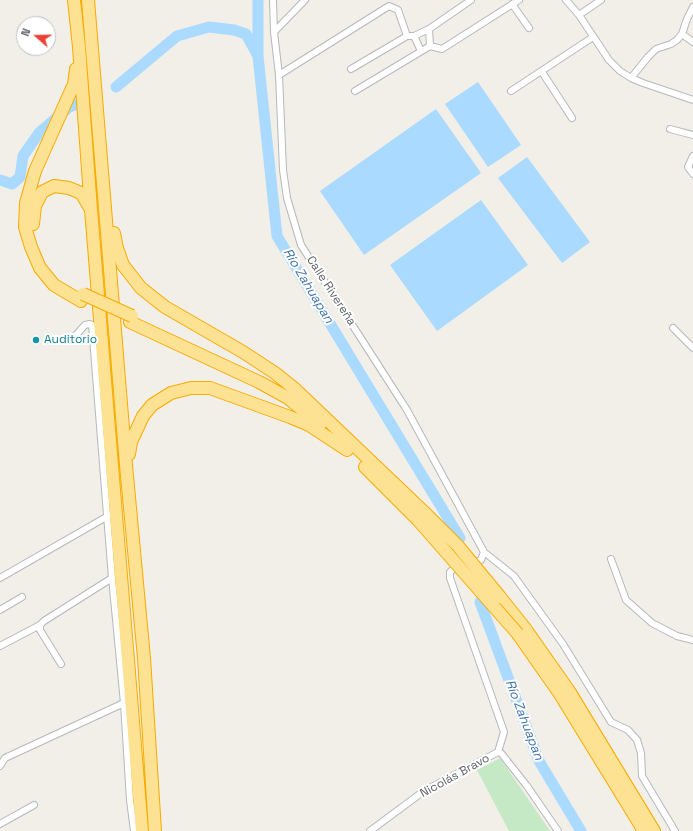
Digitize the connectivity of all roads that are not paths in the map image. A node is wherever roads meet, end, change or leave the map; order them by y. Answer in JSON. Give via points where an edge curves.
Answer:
{"nodes":[{"id":1,"x":74,"y":0,"type":"edge"},
{"id":2,"x":88,"y":0,"type":"edge"},
{"id":3,"x":273,"y":0,"type":"edge"},
{"id":4,"x":305,"y":0,"type":"edge"},
{"id":5,"x":471,"y":0,"type":"edge"},
{"id":6,"x":519,"y":0,"type":"edge"},
{"id":7,"x":566,"y":0,"type":"edge"},
{"id":8,"x":601,"y":0,"type":"edge"},
{"id":9,"x":512,"y":4,"type":"junction"},
{"id":10,"x":693,"y":8,"type":"edge"},
{"id":11,"x":579,"y":15,"type":"junction"},
{"id":12,"x":529,"y":28,"type":"dead end"},
{"id":13,"x":429,"y":29,"type":"junction"},
{"id":14,"x":274,"y":32,"type":"junction"},
{"id":15,"x":682,"y":34,"type":"junction"},
{"id":16,"x":411,"y":36,"type":"junction"},
{"id":17,"x":593,"y":37,"type":"junction"},
{"id":18,"x":693,"y":42,"type":"edge"},
{"id":19,"x":430,"y":46,"type":"junction"},
{"id":20,"x":79,"y":47,"type":"junction"},
{"id":21,"x":421,"y":52,"type":"junction"},
{"id":22,"x":351,"y":69,"type":"dead end"},
{"id":23,"x":542,"y":72,"type":"junction"},
{"id":24,"x":279,"y":74,"type":"junction"},
{"id":25,"x":630,"y":78,"type":"junction"},
{"id":26,"x":355,"y":91,"type":"dead end"},
{"id":27,"x":511,"y":91,"type":"dead end"},
{"id":28,"x":693,"y":100,"type":"edge"},
{"id":29,"x":572,"y":118,"type":"dead end"},
{"id":30,"x":670,"y":129,"type":"dead end"},
{"id":31,"x":693,"y":135,"type":"edge"},
{"id":32,"x":693,"y":156,"type":"edge"},
{"id":33,"x":693,"y":174,"type":"edge"},
{"id":34,"x":91,"y":210,"type":"junction"},
{"id":35,"x":106,"y":214,"type":"junction"},
{"id":36,"x":82,"y":297,"type":"junction"},
{"id":37,"x":131,"y":319,"type":"junction"},
{"id":38,"x":673,"y":328,"type":"dead end"},
{"id":39,"x":76,"y":336,"type":"dead end"},
{"id":40,"x":693,"y":347,"type":"edge"},
{"id":41,"x":313,"y":407,"type":"junction"},
{"id":42,"x":347,"y":450,"type":"junction"},
{"id":43,"x":126,"y":465,"type":"junction"},
{"id":44,"x":108,"y":516,"type":"junction"},
{"id":45,"x":421,"y":516,"type":"junction"},
{"id":46,"x":484,"y":552,"type":"junction"},
{"id":47,"x":611,"y":559,"type":"dead end"},
{"id":48,"x":0,"y":578,"type":"edge"},
{"id":49,"x":112,"y":578,"type":"junction"},
{"id":50,"x":22,"y":597,"type":"dead end"},
{"id":51,"x":0,"y":610,"type":"edge"},
{"id":52,"x":40,"y":625,"type":"junction"},
{"id":53,"x":693,"y":640,"type":"edge"},
{"id":54,"x":0,"y":646,"type":"edge"},
{"id":55,"x":61,"y":664,"type":"dead end"},
{"id":56,"x":124,"y":703,"type":"junction"},
{"id":57,"x":498,"y":752,"type":"junction"},
{"id":58,"x":0,"y":766,"type":"edge"},
{"id":59,"x":34,"y":805,"type":"dead end"},
{"id":60,"x":0,"y":824,"type":"edge"},
{"id":61,"x":134,"y":831,"type":"edge"},
{"id":62,"x":142,"y":831,"type":"edge"},
{"id":63,"x":155,"y":831,"type":"edge"},
{"id":64,"x":370,"y":831,"type":"edge"},
{"id":65,"x":558,"y":831,"type":"edge"},
{"id":66,"x":644,"y":831,"type":"edge"},
{"id":67,"x":654,"y":831,"type":"edge"},
{"id":68,"x":675,"y":831,"type":"edge"}],
"edges":[{"from":1,"to":20,"type":"highway"},
{"from":2,"to":35,"type":"highway"},
{"from":3,"to":14,"type":"street","name":"Calle Rivereña"},
{"from":4,"to":14,"type":"street"},
{"from":5,"to":13,"type":"street"},
{"from":6,"to":9,"type":"street"},
{"from":7,"to":11,"type":"street"},
{"from":8,"to":11,"type":"street"},
{"from":9,"to":12,"type":"street"},
{"from":9,"to":19,"type":"street","via":[[442,49]]},
{"from":10,"to":15,"type":"street"},
{"from":11,"to":17,"type":"street"},
{"from":13,"to":16,"type":"street"},
{"from":13,"to":19,"type":"street"},
{"from":14,"to":24,"type":"street","name":"Calle Rivereña"},
{"from":15,"to":18,"type":"street"},
{"from":15,"to":25,"type":"street","via":[[671,44],[656,49]]},
{"from":16,"to":21,"type":"street"},
{"from":16,"to":22,"type":"street"},
{"from":16,"to":24,"type":"street","via":[[398,10],[389,6]]},
{"from":17,"to":23,"type":"street"},
{"from":17,"to":25,"type":"street","via":[[608,60]]},
{"from":19,"to":21,"type":"street"},
{"from":20,"to":34,"type":"highway"},
{"from":20,"to":36,"type":"highway","via":[[74,84],[35,171],[26,203],[25,227],[40,268],[54,285]]},
{"from":21,"to":26,"type":"street"},
{"from":23,"to":27,"type":"street"},
{"from":23,"to":29,"type":"street"},
{"from":24,"to":46,"type":"street","name":"Calle Rivereña","via":[[283,170],[287,198],[301,245],[407,410]]},
{"from":25,"to":28,"type":"street"},
{"from":30,"to":31,"type":"street"},
{"from":32,"to":33,"type":"street","via":[[688,167]]},
{"from":34,"to":36,"type":"highway","via":[[81,193],[54,186],[42,192],[35,206],[35,239],[45,263]]},
{"from":34,"to":62,"type":"highway"},
{"from":35,"to":41,"type":"highway","via":[[112,223],[123,265],[141,288],[165,307],[275,373]]},
{"from":35,"to":43,"type":"highway"},
{"from":36,"to":37,"type":"highway"},
{"from":37,"to":41,"type":"highway","via":[[268,380]]},
{"from":37,"to":42,"type":"highway","via":[[288,398]]},
{"from":38,"to":40,"type":"street"},
{"from":39,"to":44,"type":"street","via":[[85,325],[92,325]]},
{"from":41,"to":45,"type":"highway"},
{"from":42,"to":43,"type":"highway","via":[[309,425],[290,417],[210,388],[190,388],[171,393],[152,405],[143,416],[131,442]]},
{"from":42,"to":45,"type":"highway"},
{"from":43,"to":63,"type":"highway","via":[[144,658]]},
{"from":44,"to":48,"type":"street"},
{"from":44,"to":49,"type":"street"},
{"from":45,"to":66,"type":"highway","bridge":true,"via":[[518,634],[560,694]]},
{"from":45,"to":67,"type":"highway","bridge":true,"via":[[458,546],[528,632],[569,691]]},
{"from":46,"to":57,"type":"street","via":[[481,560],[453,569],[450,578],[504,732]]},
{"from":46,"to":68,"type":"street","via":[[514,576],[563,644],[611,722],[628,730],[637,740],[641,753],[642,776]]},
{"from":47,"to":53,"type":"street","via":[[626,600],[652,623],[677,636]]},
{"from":49,"to":52,"type":"street"},
{"from":49,"to":56,"type":"street"},
{"from":50,"to":51,"type":"street"},
{"from":52,"to":54,"type":"street"},
{"from":52,"to":55,"type":"street","via":[[40,630]]},
{"from":56,"to":58,"type":"street","via":[[5,758]]},
{"from":56,"to":61,"type":"street"},
{"from":57,"to":64,"type":"street","name":"Nicolás Bravo","via":[[424,791]]},
{"from":57,"to":65,"type":"street","name":"Nicolás Bravo","via":[[527,786]]},
{"from":59,"to":60,"type":"street"}]}
